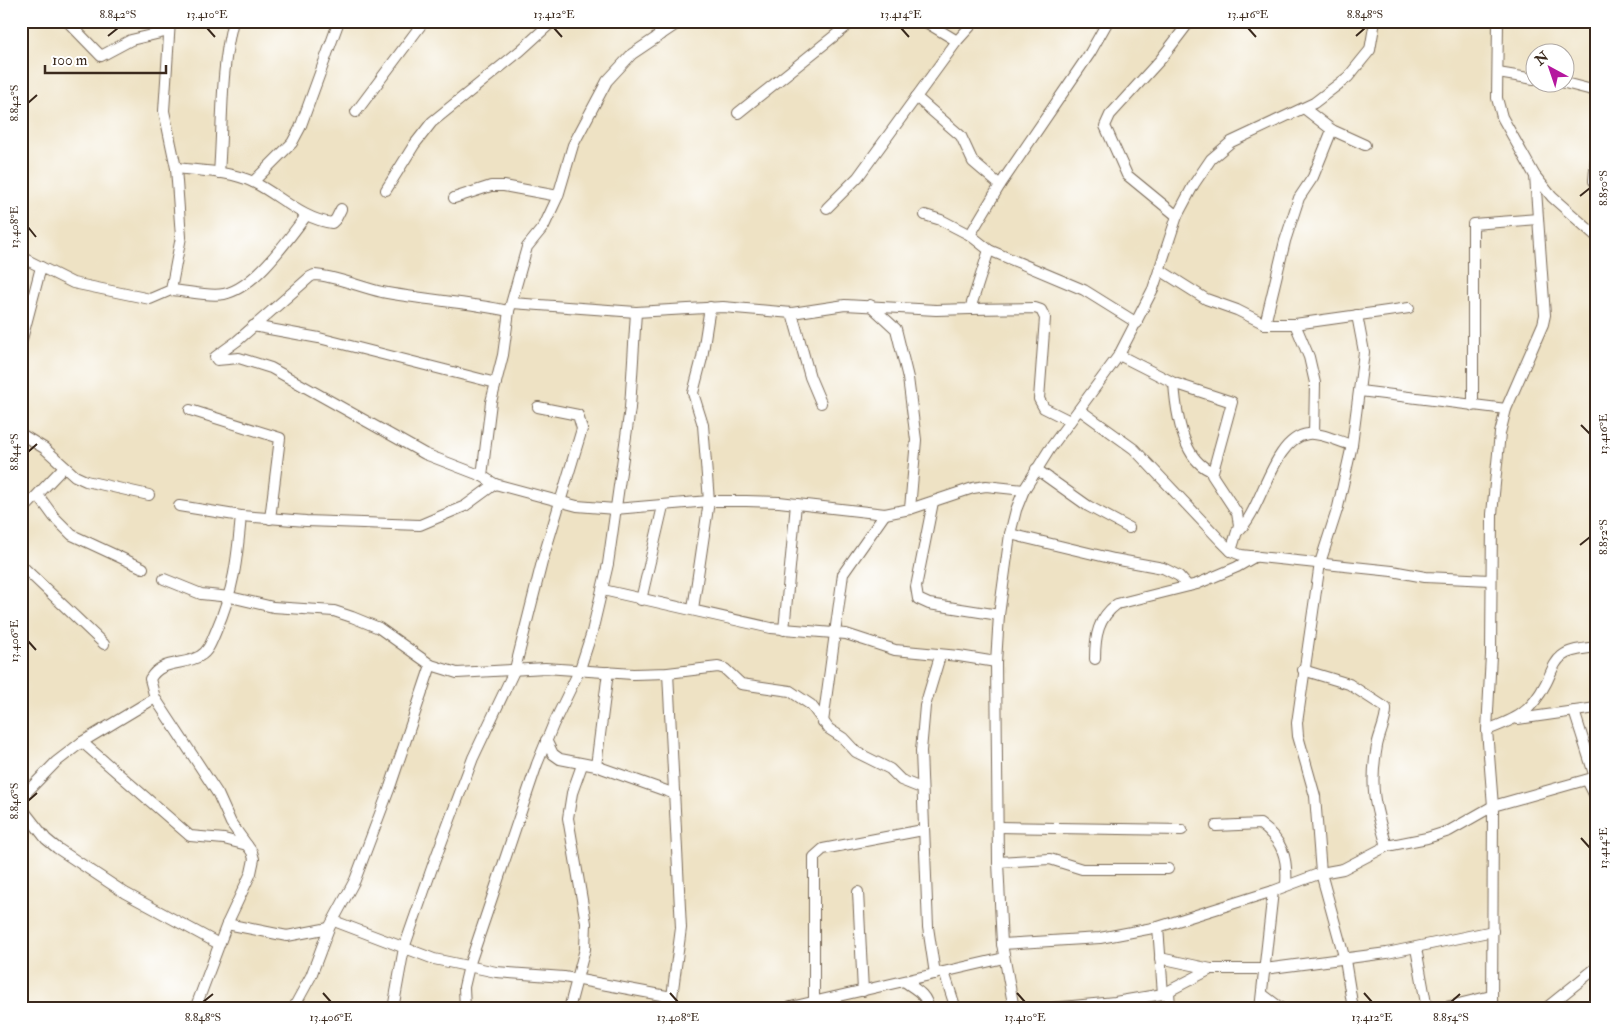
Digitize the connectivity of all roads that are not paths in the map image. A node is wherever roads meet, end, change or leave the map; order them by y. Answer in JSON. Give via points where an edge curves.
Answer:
{"nodes":[{"id":1,"x":67,"y":21,"type":"edge"},
{"id":2,"x":232,"y":21,"type":"edge"},
{"id":3,"x":339,"y":21,"type":"edge"},
{"id":4,"x":424,"y":21,"type":"edge"},
{"id":5,"x":553,"y":21,"type":"edge"},
{"id":6,"x":654,"y":21,"type":"edge"},
{"id":7,"x":681,"y":21,"type":"edge"},
{"id":8,"x":853,"y":21,"type":"edge"},
{"id":9,"x":924,"y":21,"type":"edge"},
{"id":10,"x":975,"y":21,"type":"edge"},
{"id":11,"x":1108,"y":21,"type":"edge"},
{"id":12,"x":1190,"y":21,"type":"edge"},
{"id":13,"x":1375,"y":21,"type":"edge"},
{"id":14,"x":1498,"y":21,"type":"edge"},
{"id":15,"x":170,"y":26,"type":"edge"},
{"id":16,"x":661,"y":35,"type":"junction"},
{"id":17,"x":957,"y":41,"type":"junction"},
{"id":18,"x":1498,"y":73,"type":"junction"},
{"id":19,"x":1524,"y":77,"type":"edge"},
{"id":20,"x":1574,"y":85,"type":"edge"},
{"id":21,"x":1596,"y":91,"type":"edge"},
{"id":22,"x":916,"y":98,"type":"junction"},
{"id":23,"x":1305,"y":109,"type":"junction"},
{"id":24,"x":356,"y":112,"type":"dead end"},
{"id":25,"x":738,"y":113,"type":"dead end"},
{"id":26,"x":1332,"y":130,"type":"junction"},
{"id":27,"x":1365,"y":144,"type":"dead end"},
{"id":28,"x":1596,"y":157,"type":"edge"},
{"id":29,"x":176,"y":168,"type":"junction"},
{"id":30,"x":219,"y":173,"type":"junction"},
{"id":31,"x":1535,"y":176,"type":"junction"},
{"id":32,"x":1594,"y":181,"type":"dead end"},
{"id":33,"x":253,"y":182,"type":"junction"},
{"id":34,"x":1000,"y":185,"type":"junction"},
{"id":35,"x":386,"y":190,"type":"dead end"},
{"id":36,"x":558,"y":196,"type":"junction"},
{"id":37,"x":454,"y":198,"type":"dead end"},
{"id":38,"x":827,"y":208,"type":"dead end"},
{"id":39,"x":341,"y":209,"type":"dead end"},
{"id":40,"x":925,"y":215,"type":"dead end"},
{"id":41,"x":306,"y":216,"type":"junction"},
{"id":42,"x":1177,"y":216,"type":"junction"},
{"id":43,"x":1538,"y":219,"type":"junction"},
{"id":44,"x":1595,"y":234,"type":"edge"},
{"id":45,"x":970,"y":235,"type":"junction"},
{"id":46,"x":989,"y":250,"type":"junction"},
{"id":47,"x":22,"y":255,"type":"edge"},
{"id":48,"x":41,"y":267,"type":"junction"},
{"id":49,"x":1160,"y":270,"type":"junction"},
{"id":50,"x":171,"y":290,"type":"junction"},
{"id":51,"x":870,"y":305,"type":"junction"},
{"id":52,"x":510,"y":307,"type":"junction"},
{"id":53,"x":710,"y":307,"type":"junction"},
{"id":54,"x":1409,"y":308,"type":"dead end"},
{"id":55,"x":970,"y":309,"type":"junction"},
{"id":56,"x":636,"y":312,"type":"junction"},
{"id":57,"x":792,"y":313,"type":"junction"},
{"id":58,"x":1357,"y":315,"type":"junction"},
{"id":59,"x":1137,"y":323,"type":"junction"},
{"id":60,"x":1265,"y":324,"type":"junction"},
{"id":61,"x":1296,"y":324,"type":"junction"},
{"id":62,"x":253,"y":326,"type":"junction"},
{"id":63,"x":21,"y":343,"type":"edge"},
{"id":64,"x":1119,"y":355,"type":"junction"},
{"id":65,"x":496,"y":383,"type":"junction"},
{"id":66,"x":1174,"y":383,"type":"junction"},
{"id":67,"x":1360,"y":391,"type":"junction"},
{"id":68,"x":821,"y":403,"type":"dead end"},
{"id":69,"x":1473,"y":406,"type":"junction"},
{"id":70,"x":538,"y":407,"type":"dead end"},
{"id":71,"x":190,"y":410,"type":"dead end"},
{"id":72,"x":1080,"y":410,"type":"junction"},
{"id":73,"x":1506,"y":410,"type":"junction"},
{"id":74,"x":1070,"y":421,"type":"junction"},
{"id":75,"x":21,"y":434,"type":"edge"},
{"id":76,"x":1314,"y":434,"type":"junction"},
{"id":77,"x":1352,"y":445,"type":"junction"},
{"id":78,"x":64,"y":467,"type":"junction"},
{"id":79,"x":1036,"y":469,"type":"junction"},
{"id":80,"x":1212,"y":471,"type":"junction"},
{"id":81,"x":482,"y":476,"type":"junction"},
{"id":82,"x":495,"y":484,"type":"junction"},
{"id":83,"x":1024,"y":490,"type":"junction"},
{"id":84,"x":38,"y":495,"type":"junction"},
{"id":85,"x":149,"y":495,"type":"dead end"},
{"id":86,"x":709,"y":501,"type":"junction"},
{"id":87,"x":561,"y":502,"type":"junction"},
{"id":88,"x":932,"y":502,"type":"junction"},
{"id":89,"x":796,"y":504,"type":"junction"},
{"id":90,"x":179,"y":506,"type":"dead end"},
{"id":91,"x":663,"y":506,"type":"junction"},
{"id":92,"x":615,"y":509,"type":"junction"},
{"id":93,"x":910,"y":509,"type":"junction"},
{"id":94,"x":21,"y":512,"type":"edge"},
{"id":95,"x":885,"y":514,"type":"junction"},
{"id":96,"x":241,"y":516,"type":"junction"},
{"id":97,"x":270,"y":518,"type":"junction"},
{"id":98,"x":1130,"y":528,"type":"dead end"},
{"id":99,"x":1238,"y":531,"type":"junction"},
{"id":100,"x":1010,"y":534,"type":"junction"},
{"id":101,"x":1231,"y":551,"type":"junction"},
{"id":102,"x":1256,"y":556,"type":"junction"},
{"id":103,"x":1320,"y":563,"type":"junction"},
{"id":104,"x":21,"y":565,"type":"edge"},
{"id":105,"x":144,"y":568,"type":"dead end"},
{"id":106,"x":164,"y":579,"type":"dead end"},
{"id":107,"x":1490,"y":580,"type":"junction"},
{"id":108,"x":1188,"y":586,"type":"junction"},
{"id":109,"x":603,"y":590,"type":"junction"},
{"id":110,"x":230,"y":597,"type":"junction"},
{"id":111,"x":642,"y":600,"type":"junction"},
{"id":112,"x":693,"y":609,"type":"junction"},
{"id":113,"x":1000,"y":615,"type":"junction"},
{"id":114,"x":784,"y":630,"type":"junction"},
{"id":115,"x":834,"y":633,"type":"junction"},
{"id":116,"x":104,"y":644,"type":"dead end"},
{"id":117,"x":1596,"y":647,"type":"edge"},
{"id":118,"x":940,"y":656,"type":"junction"},
{"id":119,"x":1095,"y":659,"type":"dead end"},
{"id":120,"x":996,"y":662,"type":"junction"},
{"id":121,"x":431,"y":665,"type":"junction"},
{"id":122,"x":515,"y":669,"type":"junction"},
{"id":123,"x":580,"y":669,"type":"junction"},
{"id":124,"x":1303,"y":670,"type":"junction"},
{"id":125,"x":608,"y":672,"type":"junction"},
{"id":126,"x":668,"y":673,"type":"junction"},
{"id":127,"x":155,"y":698,"type":"junction"},
{"id":128,"x":1596,"y":708,"type":"edge"},
{"id":129,"x":1574,"y":711,"type":"junction"},
{"id":130,"x":1517,"y":719,"type":"junction"},
{"id":131,"x":823,"y":722,"type":"junction"},
{"id":132,"x":1487,"y":730,"type":"junction"},
{"id":133,"x":546,"y":740,"type":"junction"},
{"id":134,"x":82,"y":742,"type":"junction"},
{"id":135,"x":582,"y":765,"type":"junction"},
{"id":136,"x":596,"y":766,"type":"junction"},
{"id":137,"x":1593,"y":778,"type":"edge"},
{"id":138,"x":921,"y":788,"type":"junction"},
{"id":139,"x":674,"y":794,"type":"junction"},
{"id":140,"x":21,"y":798,"type":"edge"},
{"id":141,"x":1596,"y":798,"type":"edge"},
{"id":142,"x":1493,"y":806,"type":"junction"},
{"id":143,"x":21,"y":807,"type":"edge"},
{"id":144,"x":1216,"y":826,"type":"dead end"},
{"id":145,"x":999,"y":827,"type":"junction"},
{"id":146,"x":923,"y":830,"type":"junction"},
{"id":147,"x":1182,"y":830,"type":"dead end"},
{"id":148,"x":247,"y":845,"type":"junction"},
{"id":149,"x":1387,"y":846,"type":"junction"},
{"id":150,"x":998,"y":862,"type":"junction"},
{"id":151,"x":1168,"y":869,"type":"dead end"},
{"id":152,"x":1320,"y":873,"type":"junction"},
{"id":153,"x":1286,"y":885,"type":"junction"},
{"id":154,"x":1273,"y":891,"type":"junction"},
{"id":155,"x":858,"y":892,"type":"dead end"},
{"id":156,"x":227,"y":924,"type":"junction"},
{"id":157,"x":331,"y":924,"type":"junction"},
{"id":158,"x":1158,"y":927,"type":"junction"},
{"id":159,"x":1493,"y":931,"type":"junction"},
{"id":160,"x":219,"y":944,"type":"junction"},
{"id":161,"x":1002,"y":944,"type":"junction"},
{"id":162,"x":404,"y":948,"type":"junction"},
{"id":163,"x":1416,"y":948,"type":"junction"},
{"id":164,"x":1004,"y":958,"type":"junction"},
{"id":165,"x":1160,"y":958,"type":"junction"},
{"id":166,"x":1345,"y":960,"type":"junction"},
{"id":167,"x":469,"y":966,"type":"junction"},
{"id":168,"x":1596,"y":968,"type":"edge"},
{"id":169,"x":1211,"y":969,"type":"junction"},
{"id":170,"x":1264,"y":969,"type":"junction"},
{"id":171,"x":940,"y":973,"type":"junction"},
{"id":172,"x":576,"y":980,"type":"junction"},
{"id":173,"x":905,"y":982,"type":"junction"},
{"id":174,"x":864,"y":991,"type":"junction"},
{"id":175,"x":1166,"y":993,"type":"junction"},
{"id":176,"x":1262,"y":994,"type":"junction"},
{"id":177,"x":1491,"y":996,"type":"junction"},
{"id":178,"x":672,"y":997,"type":"junction"},
{"id":179,"x":814,"y":1001,"type":"junction"},
{"id":180,"x":1115,"y":1005,"type":"edge"},
{"id":181,"x":1058,"y":1008,"type":"edge"},
{"id":182,"x":195,"y":1009,"type":"edge"},
{"id":183,"x":293,"y":1009,"type":"edge"},
{"id":184,"x":393,"y":1009,"type":"edge"},
{"id":185,"x":465,"y":1009,"type":"edge"},
{"id":186,"x":569,"y":1009,"type":"edge"},
{"id":187,"x":672,"y":1009,"type":"edge"},
{"id":188,"x":782,"y":1009,"type":"edge"},
{"id":189,"x":928,"y":1009,"type":"edge"},
{"id":190,"x":956,"y":1009,"type":"edge"},
{"id":191,"x":1014,"y":1009,"type":"edge"},
{"id":192,"x":1041,"y":1009,"type":"edge"},
{"id":193,"x":1170,"y":1009,"type":"edge"},
{"id":194,"x":1260,"y":1009,"type":"edge"},
{"id":195,"x":1282,"y":1009,"type":"edge"},
{"id":196,"x":1353,"y":1009,"type":"edge"},
{"id":197,"x":1427,"y":1009,"type":"edge"},
{"id":198,"x":1438,"y":1009,"type":"edge"},
{"id":199,"x":1492,"y":1009,"type":"edge"},
{"id":200,"x":1545,"y":1009,"type":"edge"}],
"edges":[{"from":1,"to":15,"type":"street","via":[[100,56],[125,42]]},
{"from":2,"to":30,"type":"street","via":[[224,74]]},
{"from":3,"to":33,"type":"street","via":[[292,143]]},
{"from":4,"to":24,"type":"street"},
{"from":5,"to":35,"type":"street","via":[[432,122]]},
{"from":6,"to":16,"type":"street"},
{"from":7,"to":16,"type":"street"},
{"from":8,"to":25,"type":"street"},
{"from":9,"to":17,"type":"street"},
{"from":10,"to":17,"type":"street"},
{"from":11,"to":34,"type":"street"},
{"from":12,"to":42,"type":"street","via":[[1161,59],[1110,115],[1105,126],[1127,175]]},
{"from":13,"to":23,"type":"street","via":[[1370,50],[1360,63],[1348,77]]},
{"from":14,"to":18,"type":"street"},
{"from":15,"to":29,"type":"street","via":[[164,98]]},
{"from":16,"to":36,"type":"street","via":[[632,54],[607,81],[573,145]]},
{"from":17,"to":22,"type":"street"},
{"from":18,"to":19,"type":"street"},
{"from":18,"to":31,"type":"street","via":[[1497,98],[1502,117]]},
{"from":20,"to":21,"type":"street"},
{"from":22,"to":34,"type":"street","via":[[960,136],[973,162]]},
{"from":22,"to":38,"type":"street","via":[[858,177]]},
{"from":23,"to":26,"type":"street"},
{"from":23,"to":42,"type":"street","via":[[1231,142],[1211,159]]},
{"from":26,"to":27,"type":"street"},
{"from":26,"to":60,"type":"street","via":[[1313,177],[1299,198]]},
{"from":28,"to":32,"type":"street"},
{"from":29,"to":30,"type":"street"},
{"from":29,"to":50,"type":"street","via":[[181,237]]},
{"from":30,"to":33,"type":"street"},
{"from":31,"to":43,"type":"street"},
{"from":31,"to":44,"type":"street","via":[[1552,197]]},
{"from":33,"to":41,"type":"street"},
{"from":34,"to":45,"type":"street"},
{"from":36,"to":37,"type":"street","via":[[490,186]]},
{"from":36,"to":52,"type":"street","via":[[540,234],[527,248]]},
{"from":39,"to":41,"type":"street","via":[[332,223]]},
{"from":40,"to":45,"type":"street"},
{"from":41,"to":50,"type":"street","via":[[276,255],[238,288],[222,294]]},
{"from":42,"to":49,"type":"street"},
{"from":43,"to":69,"type":"street","via":[[1473,224]]},
{"from":43,"to":73,"type":"street","via":[[1543,324]]},
{"from":45,"to":46,"type":"street"},
{"from":46,"to":55,"type":"street"},
{"from":46,"to":59,"type":"street","via":[[1084,290]]},
{"from":47,"to":48,"type":"street"},
{"from":48,"to":50,"type":"street","via":[[73,283],[142,298],[150,299]]},
{"from":48,"to":63,"type":"street"},
{"from":49,"to":59,"type":"street"},
{"from":49,"to":60,"type":"street","via":[[1206,299]]},
{"from":51,"to":55,"type":"street"},
{"from":51,"to":57,"type":"street","via":[[830,305]]},
{"from":51,"to":93,"type":"street","via":[[896,329],[908,378],[916,440]]},
{"from":52,"to":56,"type":"street"},
{"from":52,"to":62,"type":"street","via":[[403,295],[314,275]]},
{"from":52,"to":65,"type":"street"},
{"from":53,"to":56,"type":"street"},
{"from":53,"to":57,"type":"street"},
{"from":53,"to":86,"type":"street","via":[[693,393],[702,418]]},
{"from":54,"to":58,"type":"street"},
{"from":55,"to":74,"type":"street","via":[[1041,310],[1045,318],[1039,399],[1044,408]]},
{"from":56,"to":92,"type":"street","via":[[630,408]]},
{"from":57,"to":68,"type":"street"},
{"from":58,"to":61,"type":"street"},
{"from":58,"to":67,"type":"street","via":[[1364,352]]},
{"from":59,"to":64,"type":"street"},
{"from":60,"to":61,"type":"street"},
{"from":61,"to":76,"type":"street","via":[[1315,383]]},
{"from":62,"to":65,"type":"street","via":[[328,340]]},
{"from":62,"to":81,"type":"street","via":[[216,355],[216,359],[242,358],[271,368],[424,454]]},
{"from":64,"to":66,"type":"street"},
{"from":64,"to":72,"type":"street"},
{"from":65,"to":81,"type":"street"},
{"from":66,"to":80,"type":"street","via":[[1184,439],[1200,466]]},
{"from":66,"to":80,"type":"street","via":[[1232,402]]},
{"from":67,"to":69,"type":"street"},
{"from":67,"to":77,"type":"street"},
{"from":69,"to":73,"type":"street"},
{"from":70,"to":87,"type":"street","via":[[574,414],[582,422]]},
{"from":71,"to":97,"type":"street","via":[[280,438]]},
{"from":72,"to":74,"type":"street"},
{"from":72,"to":101,"type":"street","via":[[1134,449]]},
{"from":73,"to":107,"type":"street","via":[[1493,498]]},
{"from":74,"to":79,"type":"street"},
{"from":75,"to":78,"type":"street","via":[[44,448]]},
{"from":76,"to":77,"type":"street"},
{"from":76,"to":99,"type":"street","via":[[1302,436],[1285,450],[1265,481],[1247,522]]},
{"from":77,"to":103,"type":"street","via":[[1338,507]]},
{"from":78,"to":84,"type":"street"},
{"from":78,"to":85,"type":"street","via":[[86,481]]},
{"from":79,"to":83,"type":"street"},
{"from":79,"to":98,"type":"street","via":[[1088,506]]},
{"from":80,"to":99,"type":"street","via":[[1214,480],[1234,507],[1239,521]]},
{"from":81,"to":82,"type":"street"},
{"from":82,"to":87,"type":"street"},
{"from":82,"to":97,"type":"street","via":[[465,506],[420,525]]},
{"from":83,"to":88,"type":"street","via":[[980,487]]},
{"from":83,"to":100,"type":"street"},
{"from":84,"to":94,"type":"street"},
{"from":84,"to":105,"type":"street","via":[[72,535]]},
{"from":86,"to":89,"type":"street"},
{"from":86,"to":91,"type":"street"},
{"from":86,"to":112,"type":"street"},
{"from":87,"to":92,"type":"street"},
{"from":87,"to":122,"type":"street"},
{"from":88,"to":93,"type":"street"},
{"from":88,"to":113,"type":"street","via":[[916,587],[918,599],[929,604]]},
{"from":89,"to":95,"type":"street"},
{"from":89,"to":114,"type":"street"},
{"from":90,"to":96,"type":"street"},
{"from":91,"to":92,"type":"street"},
{"from":91,"to":111,"type":"street"},
{"from":92,"to":109,"type":"street"},
{"from":93,"to":95,"type":"street"},
{"from":95,"to":115,"type":"street","via":[[846,567],[841,580]]},
{"from":96,"to":97,"type":"street"},
{"from":96,"to":110,"type":"street"},
{"from":99,"to":101,"type":"street"},
{"from":100,"to":108,"type":"street","via":[[1163,568],[1179,576]]},
{"from":100,"to":113,"type":"street"},
{"from":101,"to":102,"type":"street"},
{"from":102,"to":103,"type":"street"},
{"from":102,"to":108,"type":"street","via":[[1215,577]]},
{"from":103,"to":107,"type":"street","via":[[1425,577]]},
{"from":103,"to":124,"type":"street"},
{"from":104,"to":116,"type":"street"},
{"from":106,"to":110,"type":"street","via":[[194,592]]},
{"from":107,"to":132,"type":"street"},
{"from":108,"to":119,"type":"street","via":[[1129,600],[1108,611],[1097,632]]},
{"from":109,"to":111,"type":"street"},
{"from":109,"to":123,"type":"street"},
{"from":110,"to":121,"type":"street","via":[[273,608],[315,608],[352,617],[379,628]]},
{"from":110,"to":127,"type":"street","via":[[207,651],[193,660],[169,664],[154,672],[150,679]]},
{"from":111,"to":112,"type":"street"},
{"from":112,"to":114,"type":"street"},
{"from":113,"to":120,"type":"street"},
{"from":114,"to":115,"type":"street"},
{"from":115,"to":118,"type":"street","via":[[857,636],[895,650]]},
{"from":115,"to":131,"type":"street"},
{"from":117,"to":130,"type":"street","via":[[1563,655],[1555,664],[1542,692]]},
{"from":118,"to":120,"type":"street"},
{"from":118,"to":138,"type":"street","via":[[925,706]]},
{"from":120,"to":145,"type":"street"},
{"from":121,"to":122,"type":"street","via":[[457,673]]},
{"from":121,"to":157,"type":"street","via":[[366,852]]},
{"from":122,"to":123,"type":"street"},
{"from":122,"to":162,"type":"street","via":[[473,758]]},
{"from":123,"to":125,"type":"street"},
{"from":123,"to":133,"type":"street"},
{"from":124,"to":149,"type":"street","via":[[1349,684],[1386,708],[1373,768],[1372,791]]},
{"from":124,"to":152,"type":"street","via":[[1298,736],[1315,796]]},
{"from":125,"to":126,"type":"street"},
{"from":125,"to":136,"type":"street"},
{"from":126,"to":131,"type":"street","via":[[725,669],[741,684],[790,691],[811,705]]},
{"from":126,"to":139,"type":"street"},
{"from":127,"to":134,"type":"street"},
{"from":127,"to":148,"type":"street"},
{"from":128,"to":129,"type":"street"},
{"from":129,"to":130,"type":"street"},
{"from":129,"to":137,"type":"street"},
{"from":130,"to":132,"type":"street"},
{"from":131,"to":138,"type":"street","via":[[856,752],[890,769],[901,780]]},
{"from":132,"to":142,"type":"street"},
{"from":133,"to":135,"type":"street","via":[[556,757]]},
{"from":133,"to":167,"type":"street"},
{"from":134,"to":140,"type":"street","via":[[56,762]]},
{"from":134,"to":148,"type":"street","via":[[190,836]]},
{"from":135,"to":136,"type":"street"},
{"from":135,"to":172,"type":"street","via":[[572,793],[568,818],[586,923],[585,949]]},
{"from":136,"to":139,"type":"street"},
{"from":137,"to":141,"type":"street"},
{"from":137,"to":142,"type":"street"},
{"from":138,"to":146,"type":"street"},
{"from":139,"to":178,"type":"street","via":[[681,928]]},
{"from":142,"to":149,"type":"street","via":[[1449,831]]},
{"from":142,"to":159,"type":"street"},
{"from":143,"to":160,"type":"street","via":[[57,848],[125,893]]},
{"from":144,"to":153,"type":"street","via":[[1260,824],[1268,830],[1286,857]]},
{"from":145,"to":147,"type":"street"},
{"from":145,"to":150,"type":"street"},
{"from":146,"to":171,"type":"street","via":[[928,928]]},
{"from":146,"to":179,"type":"street","via":[[823,849],[814,857]]},
{"from":148,"to":156,"type":"street","via":[[252,852],[254,866]]},
{"from":149,"to":152,"type":"street","via":[[1343,868]]},
{"from":150,"to":151,"type":"street","via":[[1050,859],[1082,869]]},
{"from":150,"to":161,"type":"street"},
{"from":152,"to":153,"type":"street"},
{"from":152,"to":166,"type":"street"},
{"from":153,"to":154,"type":"street"},
{"from":154,"to":158,"type":"street"},
{"from":154,"to":170,"type":"street"},
{"from":155,"to":174,"type":"street"},
{"from":156,"to":157,"type":"street","via":[[287,936]]},
{"from":156,"to":160,"type":"street"},
{"from":157,"to":162,"type":"street"},
{"from":157,"to":183,"type":"street","via":[[312,976]]},
{"from":158,"to":161,"type":"street","via":[[1100,938]]},
{"from":158,"to":165,"type":"street"},
{"from":159,"to":163,"type":"street"},
{"from":159,"to":177,"type":"street"},
{"from":160,"to":182,"type":"street"},
{"from":161,"to":164,"type":"street"},
{"from":162,"to":167,"type":"street"},
{"from":162,"to":184,"type":"street"},
{"from":163,"to":166,"type":"street"},
{"from":163,"to":197,"type":"street"},
{"from":164,"to":171,"type":"street"},
{"from":164,"to":191,"type":"street"},
{"from":165,"to":169,"type":"street"},
{"from":165,"to":175,"type":"street"},
{"from":166,"to":170,"type":"street"},
{"from":166,"to":196,"type":"street"},
{"from":167,"to":172,"type":"street","via":[[510,974]]},
{"from":167,"to":185,"type":"street","via":[[464,987]]},
{"from":168,"to":200,"type":"street"},
{"from":169,"to":170,"type":"street"},
{"from":169,"to":175,"type":"street"},
{"from":170,"to":176,"type":"street"},
{"from":171,"to":173,"type":"street"},
{"from":171,"to":190,"type":"street"},
{"from":172,"to":178,"type":"street"},
{"from":172,"to":186,"type":"street"},
{"from":173,"to":174,"type":"street"},
{"from":173,"to":189,"type":"street","via":[[923,994]]},
{"from":174,"to":179,"type":"street"},
{"from":175,"to":180,"type":"street"},
{"from":175,"to":193,"type":"street"},
{"from":176,"to":194,"type":"street"},
{"from":176,"to":195,"type":"street"},
{"from":177,"to":198,"type":"street"},
{"from":177,"to":199,"type":"street"},
{"from":178,"to":187,"type":"street"},
{"from":179,"to":188,"type":"street"},
{"from":180,"to":181,"type":"street"},
{"from":181,"to":192,"type":"street"}]}
